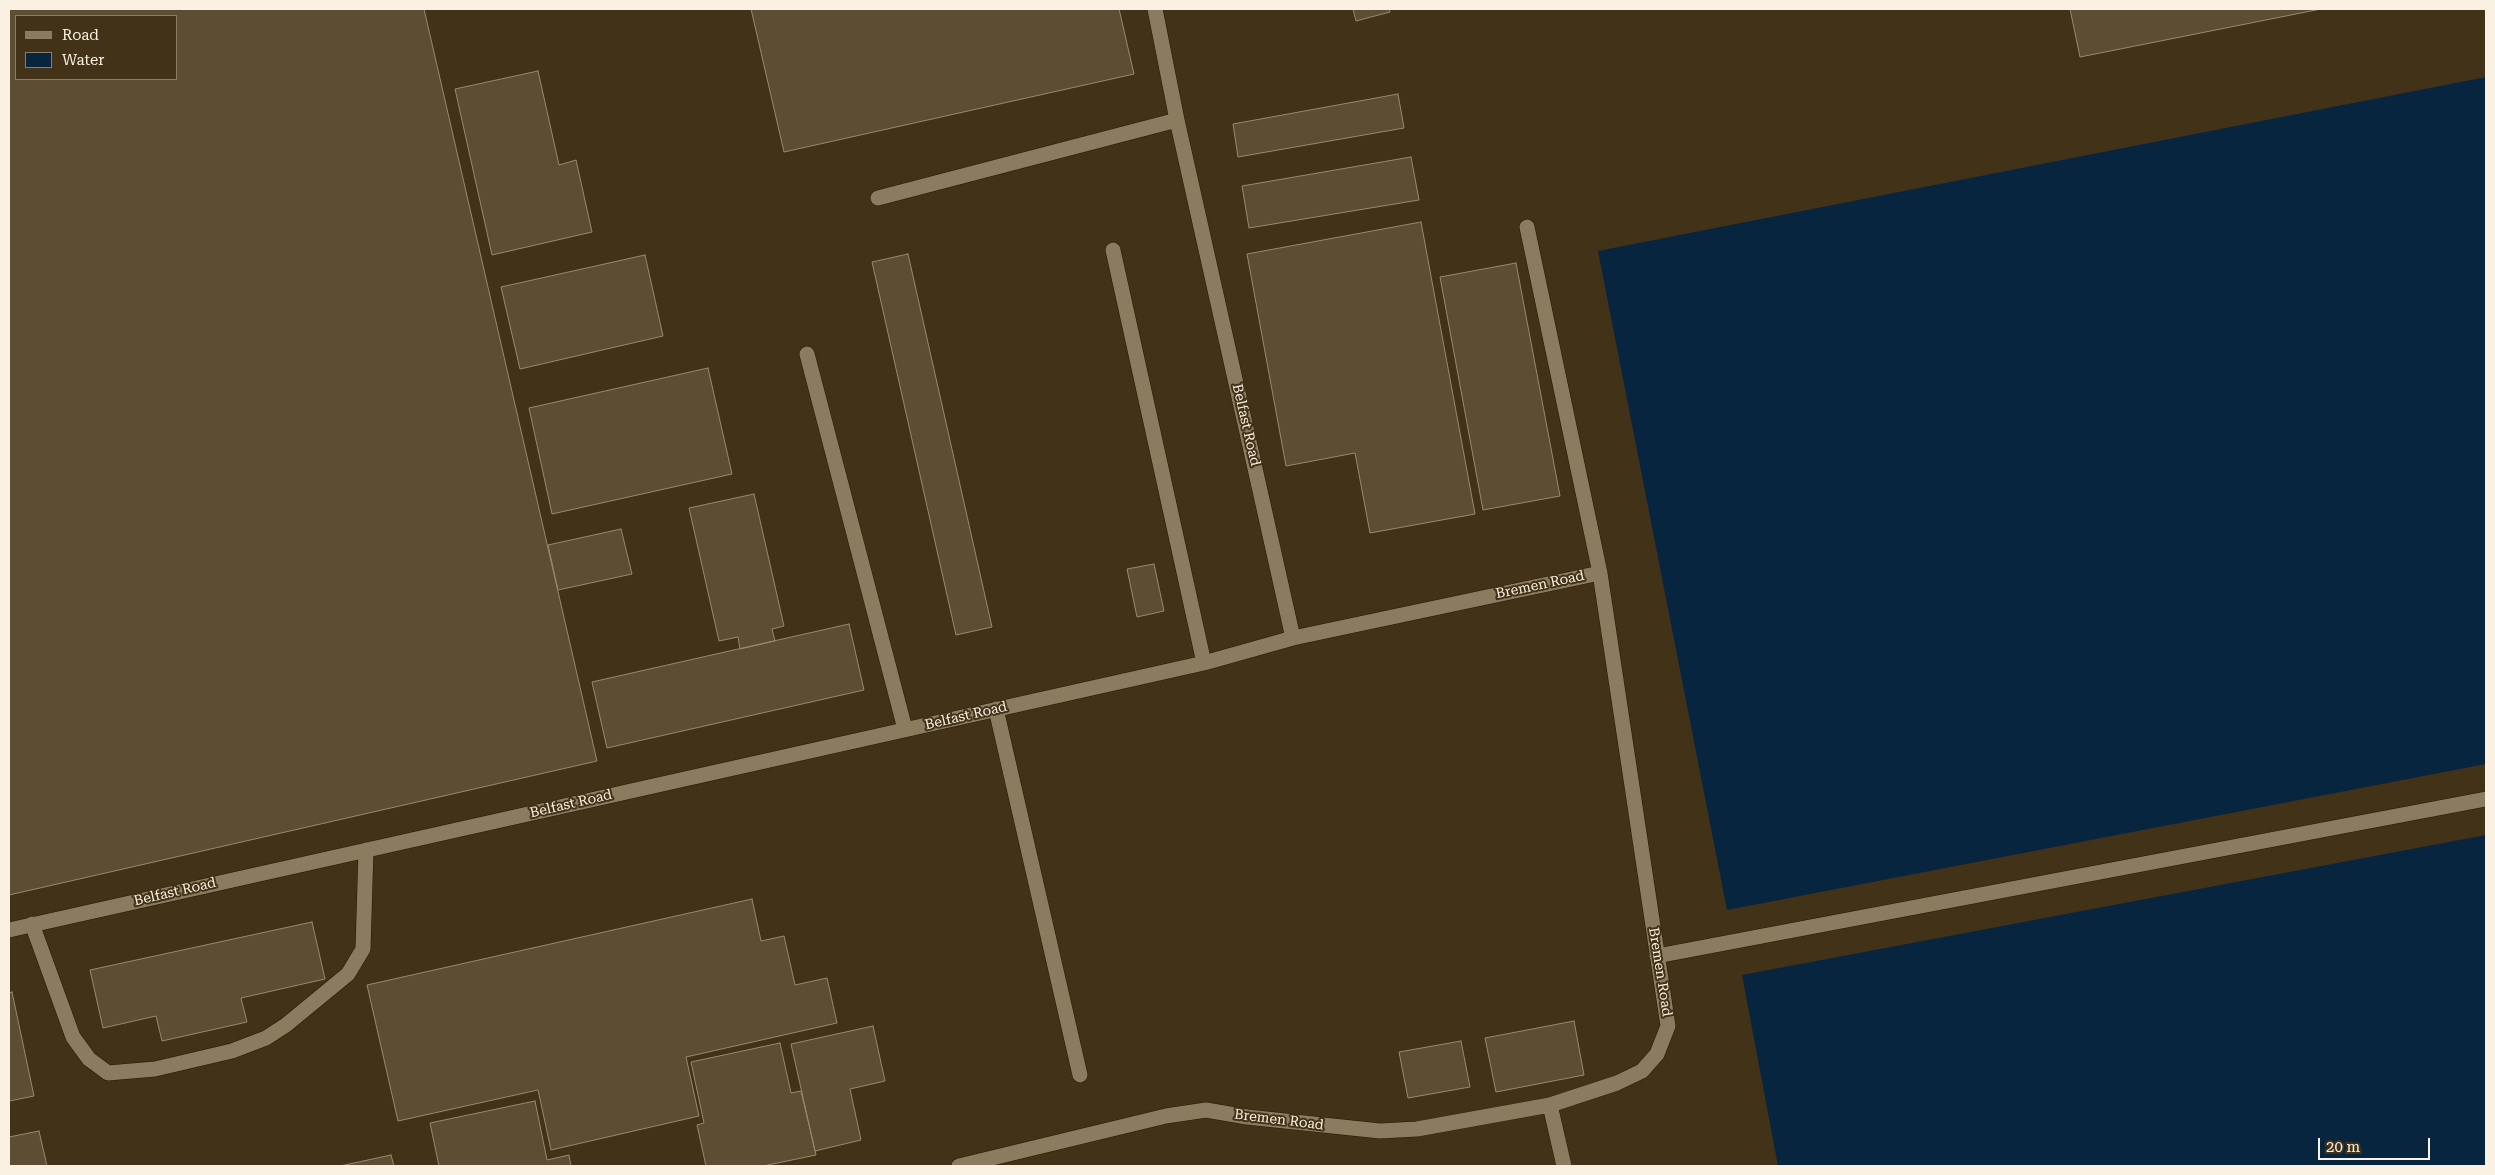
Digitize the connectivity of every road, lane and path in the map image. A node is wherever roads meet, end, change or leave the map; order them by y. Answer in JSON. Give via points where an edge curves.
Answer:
{"nodes":[{"id":1,"x":1155,"y":9,"type":"edge"},
{"id":2,"x":1177,"y":120,"type":"junction"},
{"id":3,"x":878,"y":198,"type":"dead end"},
{"id":4,"x":1526,"y":227,"type":"dead end"},
{"id":5,"x":1114,"y":250,"type":"dead end"},
{"id":6,"x":807,"y":354,"type":"dead end"},
{"id":7,"x":1600,"y":572,"type":"junction"},
{"id":8,"x":1293,"y":638,"type":"junction"},
{"id":9,"x":1204,"y":662,"type":"junction"},
{"id":10,"x":996,"y":709,"type":"junction"},
{"id":11,"x":905,"y":730,"type":"junction"},
{"id":12,"x":2486,"y":799,"type":"edge"},
{"id":13,"x":366,"y":850,"type":"junction"},
{"id":14,"x":32,"y":924,"type":"junction"},
{"id":15,"x":9,"y":930,"type":"edge"},
{"id":16,"x":1657,"y":956,"type":"junction"},
{"id":17,"x":1080,"y":1075,"type":"dead end"},
{"id":18,"x":1550,"y":1104,"type":"junction"},
{"id":19,"x":959,"y":1166,"type":"edge"},
{"id":20,"x":1564,"y":1166,"type":"edge"}],
"edges":[{"from":1,"to":2,"type":"street","name":"Belfast Road"},
{"from":2,"to":3,"type":"street"},
{"from":2,"to":8,"type":"street","name":"Belfast Road"},
{"from":4,"to":7,"type":"street"},
{"from":5,"to":9,"type":"street"},
{"from":6,"to":11,"type":"street"},
{"from":7,"to":8,"type":"street","name":"Bremen Road"},
{"from":7,"to":16,"type":"street","name":"Bremen Road"},
{"from":8,"to":9,"type":"street","name":"Belfast Road"},
{"from":9,"to":10,"type":"street","name":"Belfast Road"},
{"from":10,"to":11,"type":"street","name":"Belfast Road"},
{"from":10,"to":17,"type":"street"},
{"from":11,"to":13,"type":"street","name":"Belfast Road"},
{"from":12,"to":16,"type":"street"},
{"from":13,"to":14,"type":"street","name":"Belfast Road"},
{"from":13,"to":14,"type":"street","via":[[363,949],[348,974],[266,1038],[232,1051],[155,1069],[108,1073],[89,1059],[73,1037]]},
{"from":14,"to":15,"type":"street","name":"Belfast Road"},
{"from":16,"to":18,"type":"street","name":"Bremen Road","via":[[1668,1026],[1658,1054],[1642,1071],[1626,1079]]},
{"from":18,"to":19,"type":"street","name":"Bremen Road","via":[[1417,1129],[1380,1131],[1206,1110],[1166,1116]]},
{"from":18,"to":20,"type":"street"}]}
